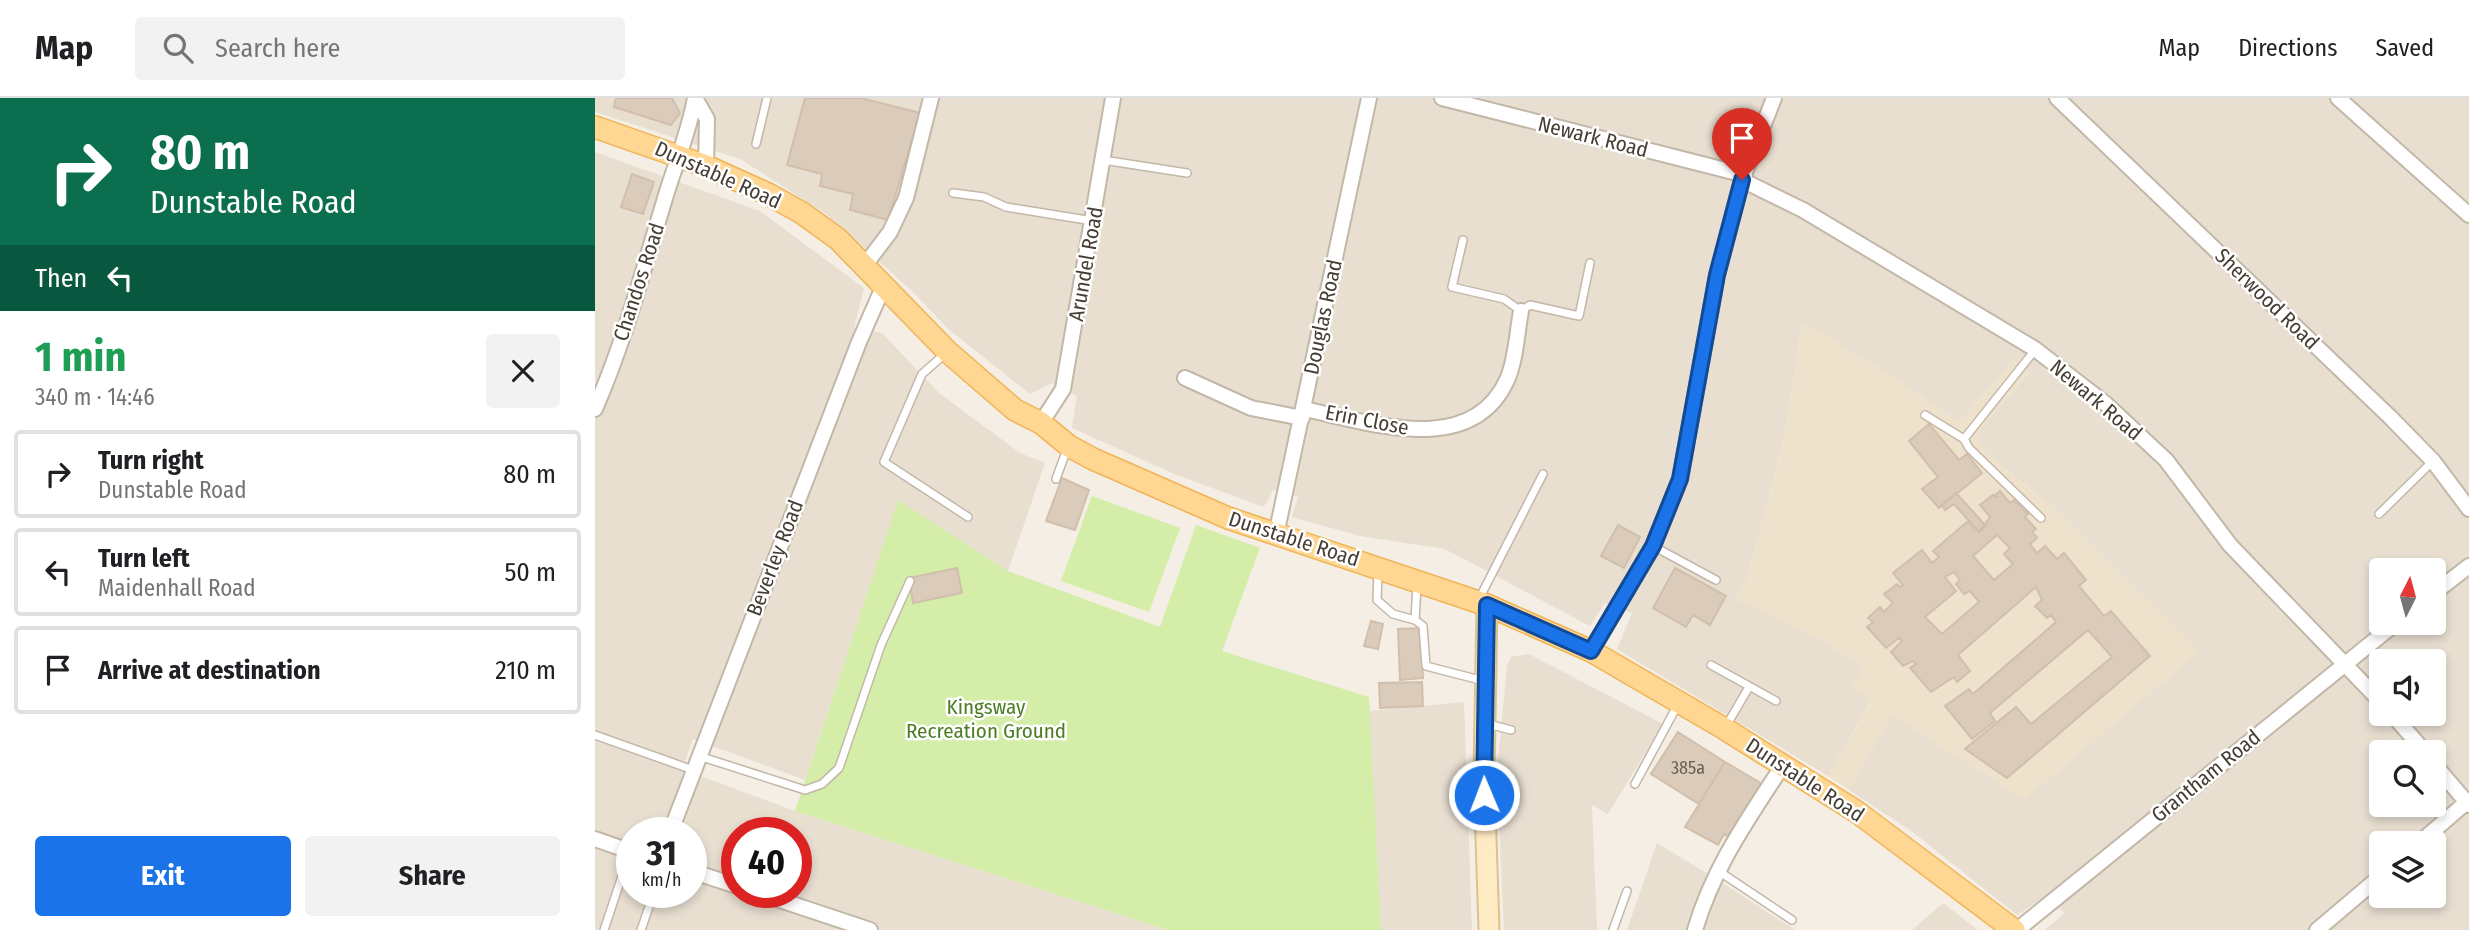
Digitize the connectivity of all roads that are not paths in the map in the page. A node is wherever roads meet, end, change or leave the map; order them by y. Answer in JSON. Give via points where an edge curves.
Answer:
{"nodes":[{"id":1,"x":695,"y":98,"type":"edge"},
{"id":2,"x":767,"y":98,"type":"edge"},
{"id":3,"x":931,"y":98,"type":"edge"},
{"id":4,"x":1114,"y":98,"type":"edge"},
{"id":5,"x":1369,"y":98,"type":"edge"},
{"id":6,"x":1442,"y":98,"type":"edge"},
{"id":7,"x":1774,"y":98,"type":"edge"},
{"id":8,"x":2057,"y":98,"type":"edge"},
{"id":9,"x":2338,"y":98,"type":"edge"},
{"id":10,"x":595,"y":127,"type":"edge"},
{"id":11,"x":756,"y":144,"type":"dead end"},
{"id":12,"x":678,"y":154,"type":"junction"},
{"id":13,"x":1103,"y":160,"type":"junction"},
{"id":14,"x":706,"y":166,"type":"junction"},
{"id":15,"x":1187,"y":173,"type":"dead end"},
{"id":16,"x":1743,"y":178,"type":"junction"},
{"id":17,"x":953,"y":192,"type":"dead end"},
{"id":18,"x":2469,"y":215,"type":"edge"},
{"id":19,"x":1093,"y":221,"type":"junction"},
{"id":20,"x":1463,"y":240,"type":"dead end"},
{"id":21,"x":1590,"y":263,"type":"dead end"},
{"id":22,"x":865,"y":265,"type":"junction"},
{"id":23,"x":884,"y":285,"type":"junction"},
{"id":24,"x":1521,"y":311,"type":"junction"},
{"id":25,"x":2035,"y":349,"type":"junction"},
{"id":26,"x":947,"y":352,"type":"junction"},
{"id":27,"x":1185,"y":377,"type":"dead end"},
{"id":28,"x":595,"y":409,"type":"edge"},
{"id":29,"x":1303,"y":413,"type":"junction"},
{"id":30,"x":1925,"y":415,"type":"dead end"},
{"id":31,"x":1041,"y":423,"type":"junction"},
{"id":32,"x":1964,"y":439,"type":"junction"},
{"id":33,"x":1069,"y":446,"type":"junction"},
{"id":34,"x":2433,"y":461,"type":"junction"},
{"id":35,"x":1543,"y":474,"type":"dead end"},
{"id":36,"x":1056,"y":479,"type":"dead end"},
{"id":37,"x":2469,"y":509,"type":"edge"},
{"id":38,"x":2379,"y":514,"type":"dead end"},
{"id":39,"x":968,"y":517,"type":"dead end"},
{"id":40,"x":2041,"y":519,"type":"dead end"},
{"id":41,"x":1276,"y":535,"type":"junction"},
{"id":42,"x":1653,"y":546,"type":"junction"},
{"id":43,"x":2469,"y":566,"type":"edge"},
{"id":44,"x":1379,"y":568,"type":"junction"},
{"id":45,"x":1716,"y":580,"type":"dead end"},
{"id":46,"x":910,"y":581,"type":"dead end"},
{"id":47,"x":1417,"y":581,"type":"junction"},
{"id":48,"x":2447,"y":583,"type":"edge"},
{"id":49,"x":1482,"y":603,"type":"junction"},
{"id":50,"x":1415,"y":620,"type":"junction"},
{"id":51,"x":2381,"y":635,"type":"edge"},
{"id":52,"x":1591,"y":651,"type":"junction"},
{"id":53,"x":1711,"y":665,"type":"dead end"},
{"id":54,"x":2342,"y":665,"type":"junction"},
{"id":55,"x":1484,"y":681,"type":"junction"},
{"id":56,"x":1749,"y":687,"type":"junction"},
{"id":57,"x":2369,"y":691,"type":"edge"},
{"id":58,"x":1776,"y":701,"type":"dead end"},
{"id":59,"x":1679,"y":702,"type":"junction"},
{"id":60,"x":1484,"y":723,"type":"junction"},
{"id":61,"x":2402,"y":726,"type":"edge"},
{"id":62,"x":1725,"y":729,"type":"junction"},
{"id":63,"x":1511,"y":730,"type":"dead end"},
{"id":64,"x":595,"y":735,"type":"edge"},
{"id":65,"x":2415,"y":740,"type":"edge"},
{"id":66,"x":696,"y":763,"type":"junction"},
{"id":67,"x":1783,"y":765,"type":"junction"},
{"id":68,"x":2446,"y":777,"type":"edge"},
{"id":69,"x":1635,"y":784,"type":"dead end"},
{"id":70,"x":2468,"y":802,"type":"edge"},
{"id":71,"x":676,"y":817,"type":"edge"},
{"id":72,"x":2433,"y":831,"type":"edge"},
{"id":73,"x":595,"y":839,"type":"edge"},
{"id":74,"x":616,"y":846,"type":"edge"},
{"id":75,"x":1717,"y":870,"type":"junction"},
{"id":76,"x":2369,"y":885,"type":"edge"},
{"id":77,"x":1627,"y":891,"type":"dead end"},
{"id":78,"x":616,"y":895,"type":"edge"},
{"id":79,"x":649,"y":908,"type":"edge"},
{"id":80,"x":804,"y":908,"type":"edge"},
{"id":81,"x":1792,"y":920,"type":"dead end"},
{"id":82,"x":604,"y":930,"type":"edge"},
{"id":83,"x":641,"y":930,"type":"edge"},
{"id":84,"x":870,"y":930,"type":"edge"},
{"id":85,"x":1489,"y":930,"type":"edge"},
{"id":86,"x":1613,"y":930,"type":"edge"},
{"id":87,"x":1695,"y":930,"type":"edge"},
{"id":88,"x":2016,"y":930,"type":"edge"},
{"id":89,"x":2317,"y":930,"type":"edge"}],
"edges":[{"from":1,"to":12,"type":"street","name":"Chandos Road","via":[[689,132]]},
{"from":1,"to":14,"type":"street","via":[[707,119]]},
{"from":2,"to":11,"type":"lane"},
{"from":3,"to":22,"type":"street","via":[[906,198],[890,232]]},
{"from":4,"to":13,"type":"street","name":"Arundel Road"},
{"from":5,"to":29,"type":"street","name":"Douglas Road"},
{"from":6,"to":16,"type":"street","name":"Newark Road"},
{"from":7,"to":16,"type":"street"},
{"from":8,"to":34,"type":"street","name":"Sherwood Road"},
{"from":9,"to":18,"type":"street"},
{"from":10,"to":12,"type":"main road","name":"Dunstable Road"},
{"from":12,"to":14,"type":"main road","name":"Dunstable Road"},
{"from":12,"to":28,"type":"street","name":"Chandos Road","via":[[636,295]]},
{"from":13,"to":15,"type":"lane"},
{"from":13,"to":19,"type":"street","name":"Arundel Road"},
{"from":14,"to":22,"type":"main road","name":"Dunstable Road","via":[[801,214]]},
{"from":16,"to":25,"type":"street","name":"Newark Road"},
{"from":16,"to":42,"type":"street","via":[[1717,275],[1680,479]]},
{"from":17,"to":19,"type":"lane","via":[[984,197],[1006,207]]},
{"from":19,"to":31,"type":"street","name":"Arundel Road","via":[[1063,389]]},
{"from":20,"to":24,"type":"lane","via":[[1453,287],[1504,299]]},
{"from":21,"to":24,"type":"lane","via":[[1579,316],[1530,305]]},
{"from":22,"to":23,"type":"main road","name":"Dunstable Road"},
{"from":23,"to":26,"type":"main road","name":"Dunstable Road"},
{"from":23,"to":66,"type":"street","name":"Beverley Road"},
{"from":24,"to":29,"type":"street","name":"Erin Close","via":[[1508,379],[1485,411],[1446,428],[1411,430]]},
{"from":25,"to":32,"type":"lane"},
{"from":25,"to":54,"type":"street","name":"Newark Road","via":[[2106,404],[2165,460],[2230,545]]},
{"from":26,"to":31,"type":"main road","name":"Dunstable Road","via":[[1015,410]]},
{"from":26,"to":39,"type":"lane","via":[[922,374],[884,462]]},
{"from":27,"to":29,"type":"street","name":"Erin Close","via":[[1251,408]]},
{"from":29,"to":41,"type":"street","name":"Douglas Road"},
{"from":30,"to":32,"type":"lane"},
{"from":31,"to":33,"type":"main road","name":"Dunstable Road"},
{"from":32,"to":40,"type":"lane"},
{"from":33,"to":36,"type":"lane"},
{"from":33,"to":41,"type":"main road","name":"Dunstable Road","via":[[1173,497]]},
{"from":34,"to":37,"type":"street","name":"Sherwood Road"},
{"from":34,"to":38,"type":"lane"},
{"from":35,"to":49,"type":"lane"},
{"from":41,"to":44,"type":"main road","name":"Dunstable Road"},
{"from":42,"to":45,"type":"lane"},
{"from":42,"to":52,"type":"street"},
{"from":43,"to":48,"type":"street"},
{"from":44,"to":47,"type":"main road","name":"Dunstable Road"},
{"from":44,"to":50,"type":"lane","via":[[1377,600],[1393,614]]},
{"from":46,"to":66,"type":"lane","via":[[832,778],[805,790]]},
{"from":47,"to":49,"type":"main road","name":"Dunstable Road"},
{"from":47,"to":50,"type":"lane"},
{"from":49,"to":52,"type":"main road","name":"Dunstable Road"},
{"from":49,"to":55,"type":"street"},
{"from":50,"to":55,"type":"lane","via":[[1423,626],[1426,666]]},
{"from":51,"to":54,"type":"street","name":"Grantham Road"},
{"from":52,"to":59,"type":"main road","name":"Dunstable Road"},
{"from":53,"to":56,"type":"lane"},
{"from":54,"to":57,"type":"street","name":"Newark Road"},
{"from":54,"to":88,"type":"street","name":"Grantham Road"},
{"from":55,"to":60,"type":"street"},
{"from":56,"to":58,"type":"lane"},
{"from":56,"to":62,"type":"lane"},
{"from":59,"to":62,"type":"main road","name":"Dunstable Road"},
{"from":59,"to":69,"type":"lane"},
{"from":60,"to":63,"type":"lane"},
{"from":60,"to":85,"type":"street"},
{"from":61,"to":65,"type":"street"},
{"from":62,"to":67,"type":"main road","name":"Dunstable Road"},
{"from":64,"to":66,"type":"lane"},
{"from":66,"to":71,"type":"street","name":"Beverley Road"},
{"from":67,"to":75,"type":"street"},
{"from":67,"to":88,"type":"main road","name":"Dunstable Road","via":[[1857,812]]},
{"from":68,"to":70,"type":"street"},
{"from":70,"to":72,"type":"street"},
{"from":73,"to":74,"type":"street"},
{"from":75,"to":81,"type":"lane"},
{"from":75,"to":87,"type":"street"},
{"from":76,"to":89,"type":"street"},
{"from":77,"to":86,"type":"lane"},
{"from":78,"to":82,"type":"lane"},
{"from":79,"to":83,"type":"lane"},
{"from":80,"to":84,"type":"street"}]}
